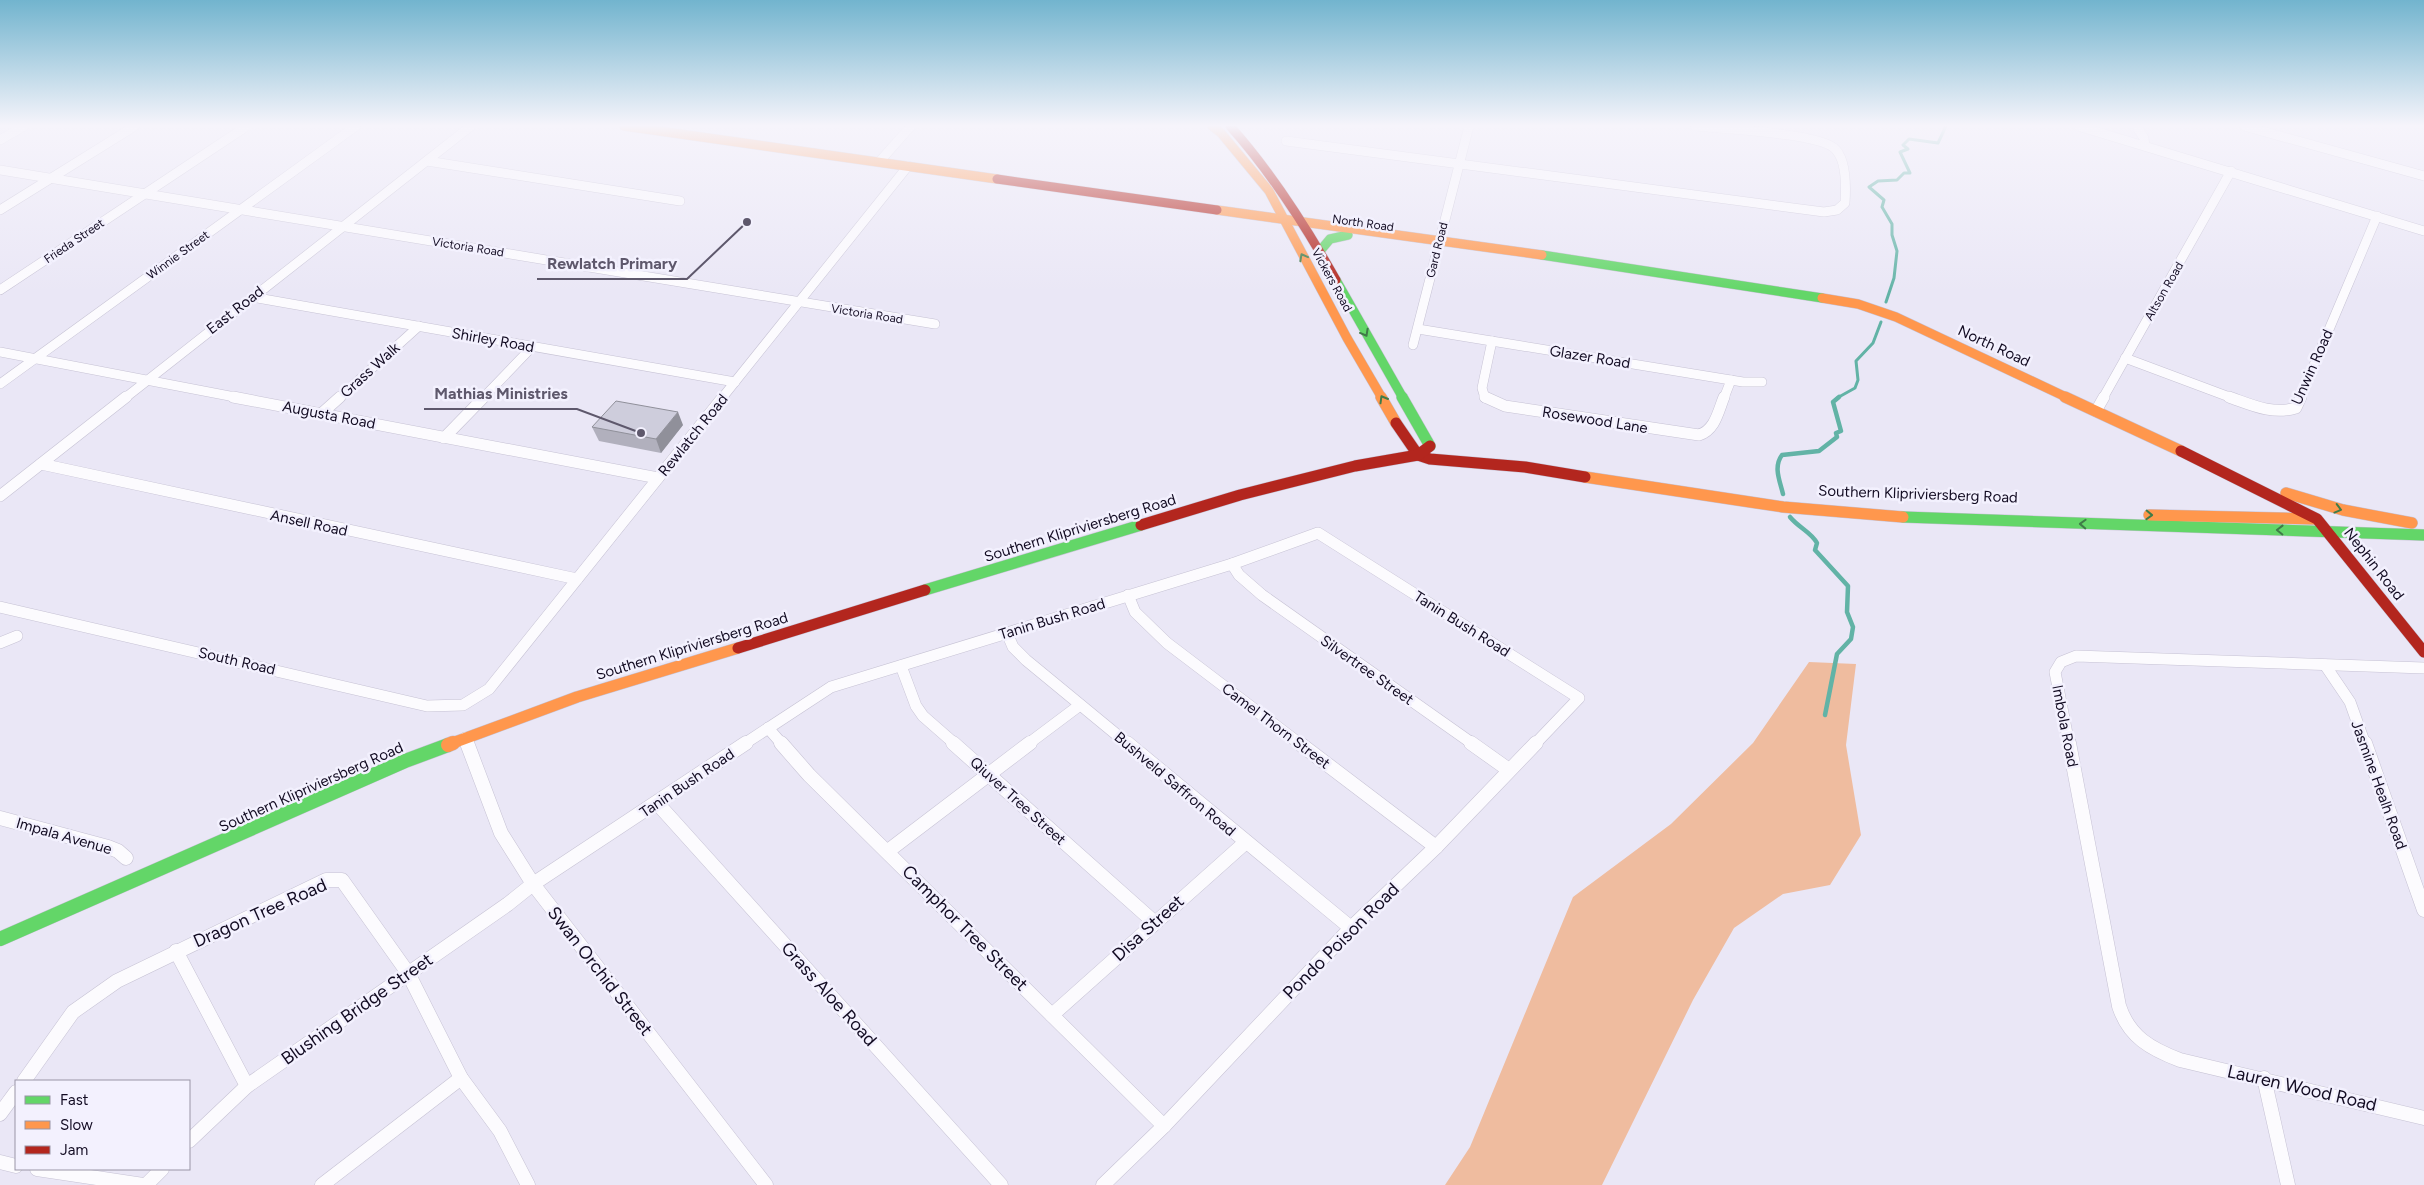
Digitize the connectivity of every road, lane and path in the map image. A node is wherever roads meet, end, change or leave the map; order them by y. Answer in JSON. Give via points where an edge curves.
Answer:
{"nodes":[{"id":1,"x":46,"y":181,"type":"edge"},
{"id":2,"x":72,"y":181,"type":"edge"},
{"id":3,"x":163,"y":181,"type":"edge"},
{"id":4,"x":280,"y":181,"type":"edge"},
{"id":5,"x":400,"y":181,"type":"edge"},
{"id":6,"x":555,"y":181,"type":"edge"},
{"id":7,"x":896,"y":181,"type":"edge"},
{"id":8,"x":1013,"y":181,"type":"edge"},
{"id":9,"x":1252,"y":181,"type":"edge"},
{"id":10,"x":1277,"y":181,"type":"edge"},
{"id":11,"x":1456,"y":181,"type":"edge"},
{"id":12,"x":1591,"y":181,"type":"edge"},
{"id":13,"x":1844,"y":181,"type":"edge"},
{"id":14,"x":2225,"y":181,"type":"edge"},
{"id":15,"x":2264,"y":181,"type":"edge"},
{"id":16,"x":1087,"y":192,"type":"junction"},
{"id":17,"x":145,"y":193,"type":"junction"},
{"id":18,"x":1264,"y":199,"type":"junction"},
{"id":19,"x":680,"y":201,"type":"dead end"},
{"id":20,"x":242,"y":209,"type":"junction"},
{"id":21,"x":0,"y":210,"type":"edge"},
{"id":22,"x":1225,"y":211,"type":"junction"},
{"id":23,"x":2376,"y":216,"type":"junction"},
{"id":24,"x":1286,"y":223,"type":"junction"},
{"id":25,"x":1306,"y":225,"type":"junction"},
{"id":26,"x":342,"y":226,"type":"junction"},
{"id":27,"x":2424,"y":231,"type":"edge"},
{"id":28,"x":1348,"y":235,"type":"junction"},
{"id":29,"x":1440,"y":245,"type":"junction"},
{"id":30,"x":1320,"y":251,"type":"junction"},
{"id":31,"x":0,"y":290,"type":"edge"},
{"id":32,"x":252,"y":297,"type":"junction"},
{"id":33,"x":798,"y":303,"type":"junction"},
{"id":34,"x":935,"y":324,"type":"dead end"},
{"id":35,"x":419,"y":326,"type":"junction"},
{"id":36,"x":1418,"y":329,"type":"junction"},
{"id":37,"x":1492,"y":341,"type":"junction"},
{"id":38,"x":1413,"y":345,"type":"dead end"},
{"id":39,"x":532,"y":347,"type":"junction"},
{"id":40,"x":0,"y":352,"type":"edge"},
{"id":41,"x":36,"y":358,"type":"junction"},
{"id":42,"x":2125,"y":358,"type":"junction"},
{"id":43,"x":147,"y":380,"type":"junction"},
{"id":44,"x":1731,"y":380,"type":"junction"},
{"id":45,"x":735,"y":382,"type":"junction"},
{"id":46,"x":1762,"y":382,"type":"dead end"},
{"id":47,"x":0,"y":384,"type":"edge"},
{"id":48,"x":2096,"y":411,"type":"junction"},
{"id":49,"x":321,"y":414,"type":"junction"},
{"id":50,"x":1399,"y":427,"type":"junction"},
{"id":51,"x":444,"y":438,"type":"junction"},
{"id":52,"x":1430,"y":446,"type":"junction"},
{"id":53,"x":1418,"y":455,"type":"junction"},
{"id":54,"x":1372,"y":462,"type":"junction"},
{"id":55,"x":41,"y":464,"type":"junction"},
{"id":56,"x":658,"y":478,"type":"junction"},
{"id":57,"x":2241,"y":480,"type":"junction"},
{"id":58,"x":0,"y":496,"type":"edge"},
{"id":59,"x":2100,"y":514,"type":"junction"},
{"id":60,"x":2317,"y":519,"type":"junction"},
{"id":61,"x":2412,"y":523,"type":"junction"},
{"id":62,"x":2424,"y":524,"type":"edge"},
{"id":63,"x":2106,"y":525,"type":"junction"},
{"id":64,"x":2329,"y":531,"type":"junction"},
{"id":65,"x":2424,"y":535,"type":"edge"},
{"id":66,"x":1232,"y":564,"type":"junction"},
{"id":67,"x":577,"y":579,"type":"junction"},
{"id":68,"x":1128,"y":595,"type":"junction"},
{"id":69,"x":0,"y":608,"type":"edge"},
{"id":70,"x":1007,"y":633,"type":"junction"},
{"id":71,"x":17,"y":636,"type":"dead end"},
{"id":72,"x":0,"y":643,"type":"edge"},
{"id":73,"x":2424,"y":652,"type":"edge"},
{"id":74,"x":2325,"y":665,"type":"junction"},
{"id":75,"x":901,"y":666,"type":"junction"},
{"id":76,"x":2424,"y":668,"type":"edge"},
{"id":77,"x":1579,"y":698,"type":"joint"},
{"id":78,"x":474,"y":700,"type":"joint"},
{"id":79,"x":1080,"y":705,"type":"junction"},
{"id":80,"x":768,"y":728,"type":"junction"},
{"id":81,"x":465,"y":738,"type":"junction"},
{"id":82,"x":1509,"y":770,"type":"junction"},
{"id":83,"x":989,"y":775,"type":"junction"},
{"id":84,"x":657,"y":803,"type":"junction"},
{"id":85,"x":0,"y":818,"type":"edge"},
{"id":86,"x":1246,"y":842,"type":"junction"},
{"id":87,"x":1436,"y":847,"type":"junction"},
{"id":88,"x":888,"y":851,"type":"junction"},
{"id":89,"x":126,"y":858,"type":"dead end"},
{"id":90,"x":533,"y":884,"type":"junction"},
{"id":91,"x":2424,"y":910,"type":"edge"},
{"id":92,"x":1154,"y":922,"type":"junction"},
{"id":93,"x":1351,"y":928,"type":"junction"},
{"id":94,"x":0,"y":939,"type":"edge"},
{"id":95,"x":176,"y":951,"type":"junction"},
{"id":96,"x":408,"y":973,"type":"junction"},
{"id":97,"x":1052,"y":1015,"type":"junction"},
{"id":98,"x":2180,"y":1060,"type":"joint"},
{"id":99,"x":461,"y":1078,"type":"junction"},
{"id":100,"x":2264,"y":1078,"type":"junction"},
{"id":101,"x":25,"y":1080,"type":"edge"},
{"id":102,"x":247,"y":1086,"type":"junction"},
{"id":103,"x":15,"y":1093,"type":"edge"},
{"id":104,"x":0,"y":1114,"type":"edge"},
{"id":105,"x":2424,"y":1118,"type":"edge"},
{"id":106,"x":1164,"y":1126,"type":"junction"},
{"id":107,"x":190,"y":1140,"type":"edge"},
{"id":108,"x":0,"y":1162,"type":"edge"},
{"id":109,"x":15,"y":1166,"type":"edge"},
{"id":110,"x":44,"y":1170,"type":"edge"},
{"id":111,"x":161,"y":1170,"type":"edge"},
{"id":112,"x":144,"y":1185,"type":"edge"},
{"id":113,"x":322,"y":1185,"type":"edge"},
{"id":114,"x":528,"y":1185,"type":"edge"},
{"id":115,"x":766,"y":1185,"type":"edge"},
{"id":116,"x":1001,"y":1185,"type":"edge"},
{"id":117,"x":1103,"y":1185,"type":"edge"},
{"id":118,"x":2288,"y":1185,"type":"edge"}],
"edges":[{"from":1,"to":21,"type":"street"},
{"from":2,"to":17,"type":"street","name":"Victoria Road"},
{"from":3,"to":17,"type":"street","name":"Frieda Street"},
{"from":4,"to":20,"type":"street","name":"Winnie Street"},
{"from":5,"to":26,"type":"street","name":"East Road"},
{"from":6,"to":19,"type":"street"},
{"from":7,"to":33,"type":"street","name":"Rewlatch Road"},
{"from":8,"to":16,"type":"street","name":"North Road"},
{"from":9,"to":18,"type":"street","name":"Vickers Road"},
{"from":10,"to":25,"type":"street","name":"Vickers Road"},
{"from":11,"to":29,"type":"street","name":"Gard Road"},
{"from":12,"to":13,"type":"street","via":[[1824,212],[1840,208],[1845,203]]},
{"from":14,"to":42,"type":"street","name":"Altson Road"},
{"from":15,"to":23,"type":"street"},
{"from":16,"to":22,"type":"street","name":"North Road","via":[[1121,194]]},
{"from":16,"to":24,"type":"street","name":"North Road"},
{"from":17,"to":20,"type":"street","name":"Victoria Road"},
{"from":17,"to":31,"type":"street","name":"Frieda Street"},
{"from":18,"to":22,"type":"street"},
{"from":18,"to":24,"type":"street","name":"Vickers Road"},
{"from":20,"to":26,"type":"street","name":"Victoria Road"},
{"from":20,"to":41,"type":"street","name":"Winnie Street"},
{"from":22,"to":24,"type":"street","name":"North Road"},
{"from":23,"to":27,"type":"street"},
{"from":23,"to":42,"type":"street","name":"Unwin Road","via":[[2296,408],[2282,412],[2262,409]]},
{"from":24,"to":25,"type":"street","name":"North Road"},
{"from":50,"to":24,"type":"street","name":"Vickers Road","one_way":true},
{"from":25,"to":28,"type":"street","name":"North Road"},
{"from":25,"to":29,"type":"street","name":"North Road"},
{"from":25,"to":30,"type":"street","name":"Vickers Road"},
{"from":26,"to":32,"type":"street","name":"East Road"},
{"from":26,"to":33,"type":"street","name":"Victoria Road"},
{"from":28,"to":29,"type":"street","name":"North Road"},
{"from":28,"to":30,"type":"street","via":[[1330,239]]},
{"from":29,"to":36,"type":"street","name":"Gard Road"},
{"from":29,"to":48,"type":"street","name":"North Road","via":[[1829,298],[1867,306]]},
{"from":30,"to":52,"type":"street","name":"Vickers Road","one_way":true},
{"from":32,"to":35,"type":"street","name":"Shirley Road"},
{"from":32,"to":43,"type":"street","name":"East Road"},
{"from":33,"to":34,"type":"street","name":"Victoria Road"},
{"from":33,"to":45,"type":"street","name":"Rewlatch Road"},
{"from":35,"to":39,"type":"street","name":"Shirley Road"},
{"from":35,"to":49,"type":"street","name":"Grass Walk"},
{"from":36,"to":37,"type":"street","name":"Glazer Road"},
{"from":36,"to":38,"type":"street","name":"Gard Road"},
{"from":37,"to":44,"type":"street","name":"Glazer Road"},
{"from":37,"to":44,"type":"street","name":"Rosewood Lane","via":[[1482,388],[1486,398],[1505,406],[1700,435],[1712,426]]},
{"from":39,"to":45,"type":"street","name":"Shirley Road"},
{"from":39,"to":51,"type":"street"},
{"from":40,"to":41,"type":"street","name":"Augusta Road"},
{"from":41,"to":43,"type":"street","name":"Augusta Road"},
{"from":41,"to":47,"type":"street","name":"Winnie Street"},
{"from":42,"to":48,"type":"street","name":"Altson Road"},
{"from":43,"to":49,"type":"street","name":"Augusta Road"},
{"from":43,"to":55,"type":"street","name":"East Road"},
{"from":44,"to":46,"type":"street","name":"Glazer Road"},
{"from":45,"to":56,"type":"street","name":"Rewlatch Road"},
{"from":48,"to":57,"type":"street","name":"North Road"},
{"from":49,"to":51,"type":"street","name":"Augusta Road"},
{"from":50,"to":53,"type":"street","name":"Vickers Road"},
{"from":50,"to":54,"type":"street","via":[[1395,446]]},
{"from":51,"to":56,"type":"street","name":"Augusta Road"},
{"from":52,"to":53,"type":"street","name":"Southern Klipriviersberg Road"},
{"from":52,"to":59,"type":"street","name":"Southern Klipriviersberg Road","via":[[1446,451],[1535,460],[1804,505],[1881,510]]},
{"from":53,"to":54,"type":"street","name":"Southern Klipriviersberg Road"},
{"from":63,"to":53,"type":"street","name":"Southern Klipriviersberg Road","one_way":true,"via":[[1802,512],[1525,467]]},
{"from":54,"to":81,"type":"street","name":"Southern Klipriviersberg Road","via":[[1296,480],[1010,564],[577,697]]},
{"from":55,"to":58,"type":"street","name":"East Road"},
{"from":55,"to":67,"type":"street","name":"Ansell Road"},
{"from":56,"to":67,"type":"street","name":"Rewlatch Road"},
{"from":57,"to":60,"type":"street","name":"North Road"},
{"from":57,"to":61,"type":"street","one_way":true,"via":[[2343,510]]},
{"from":59,"to":60,"type":"street","name":"Southern Klipriviersberg Road","one_way":true},
{"from":59,"to":63,"type":"street"},
{"from":60,"to":61,"type":"street","name":"Southern Klipriviersberg Road"},
{"from":60,"to":64,"type":"street","name":"Nephin Road"},
{"from":61,"to":62,"type":"street","name":"Southern Klipriviersberg Road"},
{"from":64,"to":63,"type":"street","name":"Southern Klipriviersberg Road","one_way":true},
{"from":64,"to":65,"type":"street","name":"Southern Klipriviersberg Road"},
{"from":64,"to":73,"type":"street","name":"Nephin Road"},
{"from":66,"to":68,"type":"street","name":"Tanin Bush Road"},
{"from":66,"to":77,"type":"street","name":"Tanin Bush Road","via":[[1318,533]]},
{"from":66,"to":82,"type":"street","name":"Silvertree Street","via":[[1239,575],[1262,595]]},
{"from":67,"to":78,"type":"street","name":"Rewlatch Road","via":[[489,689]]},
{"from":68,"to":70,"type":"street","name":"Tanin Bush Road"},
{"from":68,"to":87,"type":"street","name":"Camel Thorn Street","via":[[1135,612],[1167,643]]},
{"from":69,"to":78,"type":"street","name":"South Road","via":[[412,703],[450,706]]},
{"from":70,"to":75,"type":"street","name":"Tanin Bush Road"},
{"from":70,"to":79,"type":"street","name":"Bushveld Saffron Road","via":[[1013,647],[1026,660]]},
{"from":71,"to":72,"type":"street"},
{"from":74,"to":76,"type":"street","name":"Imbola Road"},
{"from":74,"to":91,"type":"street","name":"Jasmine Healh Road","via":[[2350,702]]},
{"from":74,"to":98,"type":"street","name":"Imbola Road","via":[[2076,656],[2060,662],[2056,669],[2057,692],[2122,1018],[2147,1046]]},
{"from":75,"to":80,"type":"street","name":"Tanin Bush Road","via":[[831,687]]},
{"from":75,"to":83,"type":"street","name":"Qiuver Tree Street","via":[[916,706],[924,716]]},
{"from":77,"to":82,"type":"street","name":"Pondo Poison Road"},
{"from":79,"to":83,"type":"street"},
{"from":79,"to":86,"type":"street","name":"Bushveld Saffron Road"},
{"from":80,"to":84,"type":"street","name":"Tanin Bush Road"},
{"from":80,"to":88,"type":"street","name":"Camphor Tree Street","via":[[809,775]]},
{"from":81,"to":90,"type":"street","name":"Swan Orchid Street","via":[[502,833]]},
{"from":81,"to":94,"type":"street","name":"Southern Klipriviersberg Road","via":[[396,765]]},
{"from":82,"to":87,"type":"street","name":"Pondo Poison Road"},
{"from":83,"to":88,"type":"street"},
{"from":83,"to":92,"type":"street","name":"Qiuver Tree Street"},
{"from":84,"to":90,"type":"street","name":"Tanin Bush Road"},
{"from":84,"to":116,"type":"street","name":"Grass Aloe Road"},
{"from":85,"to":89,"type":"street","name":"Impala Avenue","via":[[108,847]]},
{"from":86,"to":92,"type":"street","name":"Disa Street"},
{"from":86,"to":93,"type":"street","name":"Bushveld Saffron Road"},
{"from":87,"to":93,"type":"street","name":"Pondo Poison Road"},
{"from":88,"to":97,"type":"street","name":"Camphor Tree Street"},
{"from":90,"to":96,"type":"street","name":"Blushing Bridge Street"},
{"from":90,"to":115,"type":"street","name":"Swan Orchid Street"},
{"from":92,"to":97,"type":"street","name":"Disa Street"},
{"from":93,"to":106,"type":"street","name":"Pondo Poison Road"},
{"from":95,"to":96,"type":"street","name":"Dragon Tree Road","via":[[326,880],[342,880]]},
{"from":95,"to":101,"type":"street","name":"Dragon Tree Road","via":[[117,981],[73,1012]]},
{"from":95,"to":102,"type":"street"},
{"from":96,"to":99,"type":"street","name":"Dragon Tree Road"},
{"from":96,"to":102,"type":"street","name":"Blushing Bridge Street"},
{"from":97,"to":106,"type":"street","name":"Camphor Tree Street"},
{"from":98,"to":100,"type":"street","name":"Lauren Wood Road"},
{"from":99,"to":113,"type":"street"},
{"from":99,"to":114,"type":"street","name":"Dragon Tree Road","via":[[500,1131]]},
{"from":100,"to":105,"type":"street","name":"Lauren Wood Road"},
{"from":100,"to":118,"type":"street"},
{"from":102,"to":107,"type":"street","name":"Blushing Bridge Street"},
{"from":103,"to":104,"type":"street"},
{"from":106,"to":117,"type":"street","name":"Pondo Poison Road"},
{"from":108,"to":109,"type":"street"},
{"from":110,"to":112,"type":"street"},
{"from":111,"to":112,"type":"street"}]}
